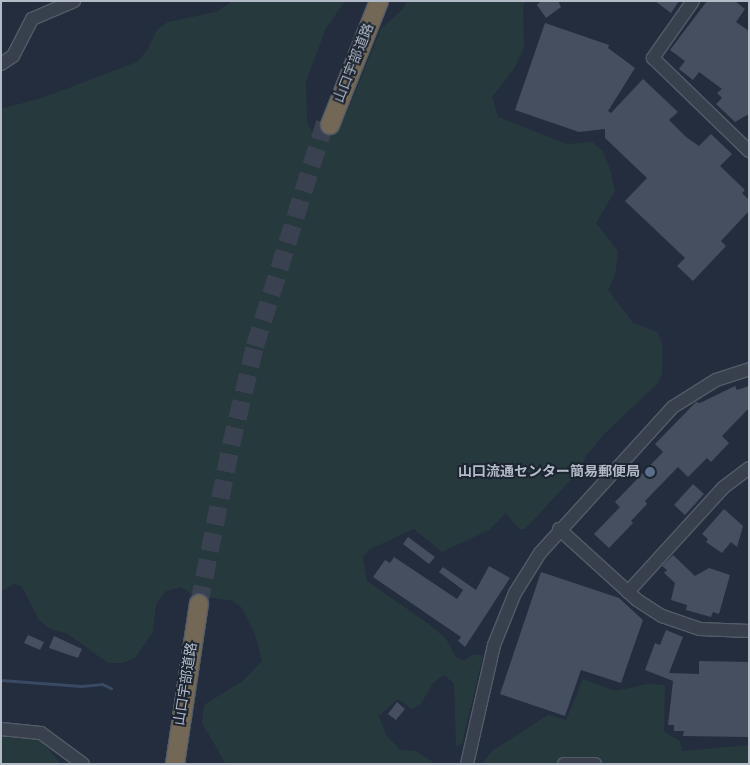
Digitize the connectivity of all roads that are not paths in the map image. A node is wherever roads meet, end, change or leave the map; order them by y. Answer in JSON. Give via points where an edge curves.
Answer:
{"nodes":[{"id":1,"x":74,"y":1,"type":"edge"},
{"id":2,"x":374,"y":1,"type":"edge"},
{"id":3,"x":379,"y":1,"type":"edge"},
{"id":4,"x":693,"y":1,"type":"edge"},
{"id":5,"x":1,"y":64,"type":"edge"},
{"id":6,"x":749,"y":151,"type":"edge"},
{"id":7,"x":749,"y":369,"type":"edge"},
{"id":8,"x":749,"y":468,"type":"edge"},
{"id":9,"x":559,"y":529,"type":"junction"},
{"id":10,"x":628,"y":592,"type":"junction"},
{"id":11,"x":749,"y":631,"type":"edge"},
{"id":12,"x":1,"y":729,"type":"edge"},
{"id":13,"x":83,"y":764,"type":"edge"},
{"id":14,"x":175,"y":764,"type":"edge"},
{"id":15,"x":183,"y":764,"type":"edge"},
{"id":16,"x":467,"y":764,"type":"edge"},
{"id":17,"x":564,"y":764,"type":"edge"},
{"id":18,"x":596,"y":764,"type":"edge"}],
"edges":[{"from":1,"to":5,"type":"street","via":[[32,19],[13,56]]},
{"from":2,"to":3,"type":"highway","name":"山口宇部道路","via":[[327,124]]},
{"from":4,"to":6,"type":"street","via":[[653,58]]},
{"from":7,"to":9,"type":"street","via":[[716,380],[673,407]]},
{"from":8,"to":10,"type":"street","via":[[724,486]]},
{"from":9,"to":10,"type":"street"},
{"from":9,"to":16,"type":"street","via":[[527,573],[504,616],[494,645]]},
{"from":10,"to":11,"type":"street","via":[[650,610],[685,625]]},
{"from":12,"to":13,"type":"street","via":[[41,733]]},
{"from":14,"to":15,"type":"highway","name":"山口宇部道路","via":[[202,604]]},
{"from":17,"to":18,"type":"street"}]}
